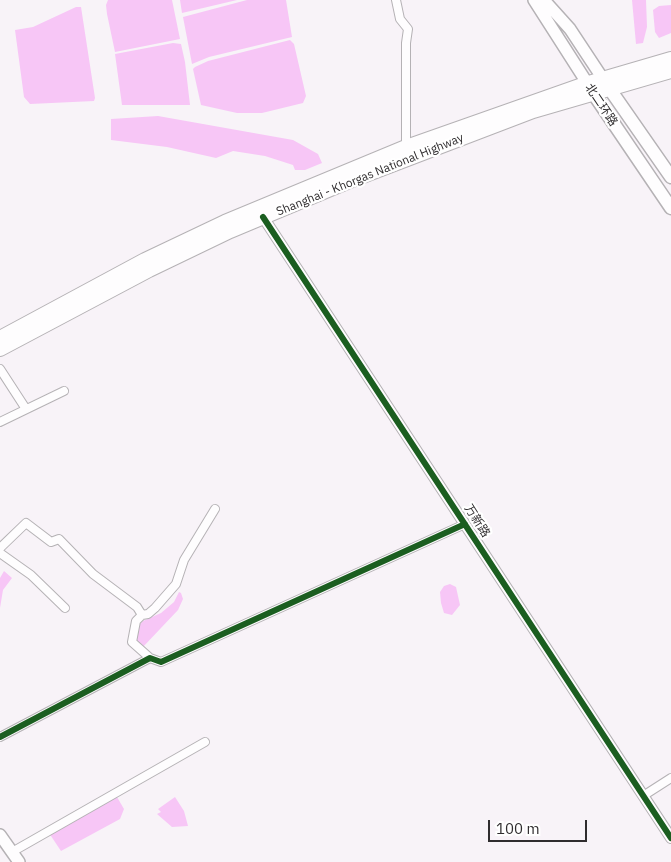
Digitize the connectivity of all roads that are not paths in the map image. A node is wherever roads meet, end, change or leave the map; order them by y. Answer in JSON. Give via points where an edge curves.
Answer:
{"nodes":[{"id":1,"x":396,"y":0,"type":"edge"},
{"id":2,"x":534,"y":0,"type":"edge"},
{"id":3,"x":544,"y":0,"type":"edge"},
{"id":4,"x":671,"y":60,"type":"edge"},
{"id":5,"x":671,"y":71,"type":"edge"},
{"id":6,"x":606,"y":84,"type":"junction"},
{"id":7,"x":590,"y":88,"type":"junction"},
{"id":8,"x":406,"y":147,"type":"junction"},
{"id":9,"x":671,"y":177,"type":"edge"},
{"id":10,"x":671,"y":208,"type":"edge"},
{"id":11,"x":263,"y":217,"type":"junction"},
{"id":12,"x":0,"y":338,"type":"edge"},
{"id":13,"x":0,"y":349,"type":"edge"},
{"id":14,"x":0,"y":369,"type":"edge"},
{"id":15,"x":64,"y":391,"type":"dead end"},
{"id":16,"x":26,"y":409,"type":"junction"},
{"id":17,"x":0,"y":422,"type":"edge"},
{"id":18,"x":215,"y":509,"type":"dead end"},
{"id":19,"x":465,"y":524,"type":"junction"},
{"id":20,"x":0,"y":548,"type":"edge"},
{"id":21,"x":0,"y":554,"type":"edge"},
{"id":22,"x":65,"y":608,"type":"dead end"},
{"id":23,"x":142,"y":615,"type":"junction"},
{"id":24,"x":150,"y":658,"type":"junction"},
{"id":25,"x":0,"y":737,"type":"edge"},
{"id":26,"x":205,"y":742,"type":"dead end"},
{"id":27,"x":671,"y":778,"type":"edge"},
{"id":28,"x":644,"y":796,"type":"junction"},
{"id":29,"x":0,"y":835,"type":"edge"},
{"id":30,"x":671,"y":838,"type":"edge"},
{"id":31,"x":12,"y":852,"type":"junction"},
{"id":32,"x":19,"y":862,"type":"edge"}],
"edges":[{"from":1,"to":8,"type":"street","via":[[400,19],[408,29],[405,52]]},
{"from":2,"to":7,"type":"main road","name":"北二环路"},
{"from":3,"to":6,"type":"main road","name":"北二环路","via":[[570,29]]},
{"from":4,"to":6,"type":"highway","name":"Shanghai - Khorgas National Highway"},
{"from":5,"to":6,"type":"highway","name":"Shanghai - Khorgas National Highway"},
{"from":6,"to":7,"type":"highway","name":"Shanghai - Khorgas National Highway"},
{"from":6,"to":9,"type":"main road","name":"北二环路"},
{"from":7,"to":8,"type":"highway","name":"Shanghai - Khorgas National Highway"},
{"from":7,"to":10,"type":"main road","name":"北二环路"},
{"from":7,"to":11,"type":"highway","name":"Shanghai - Khorgas National Highway"},
{"from":8,"to":12,"type":"highway","name":"Shanghai - Khorgas National Highway","via":[[225,222]]},
{"from":11,"to":13,"type":"highway","name":"Shanghai - Khorgas National Highway","via":[[149,270]]},
{"from":11,"to":19,"type":"street","name":"万新路"},
{"from":14,"to":16,"type":"street"},
{"from":15,"to":16,"type":"street"},
{"from":16,"to":17,"type":"street"},
{"from":18,"to":23,"type":"street","via":[[184,560],[176,584],[155,608]]},
{"from":19,"to":24,"type":"street","via":[[161,662]]},
{"from":19,"to":28,"type":"street","name":"万新路"},
{"from":20,"to":23,"type":"street","via":[[26,523],[52,542],[59,539],[93,574]]},
{"from":21,"to":22,"type":"street","via":[[30,575]]},
{"from":23,"to":24,"type":"street","via":[[136,621],[132,642]]},
{"from":24,"to":25,"type":"street"},
{"from":26,"to":31,"type":"street"},
{"from":27,"to":28,"type":"street"},
{"from":28,"to":30,"type":"street","name":"万新路"},
{"from":29,"to":31,"type":"main road"},
{"from":31,"to":32,"type":"main road"}]}
